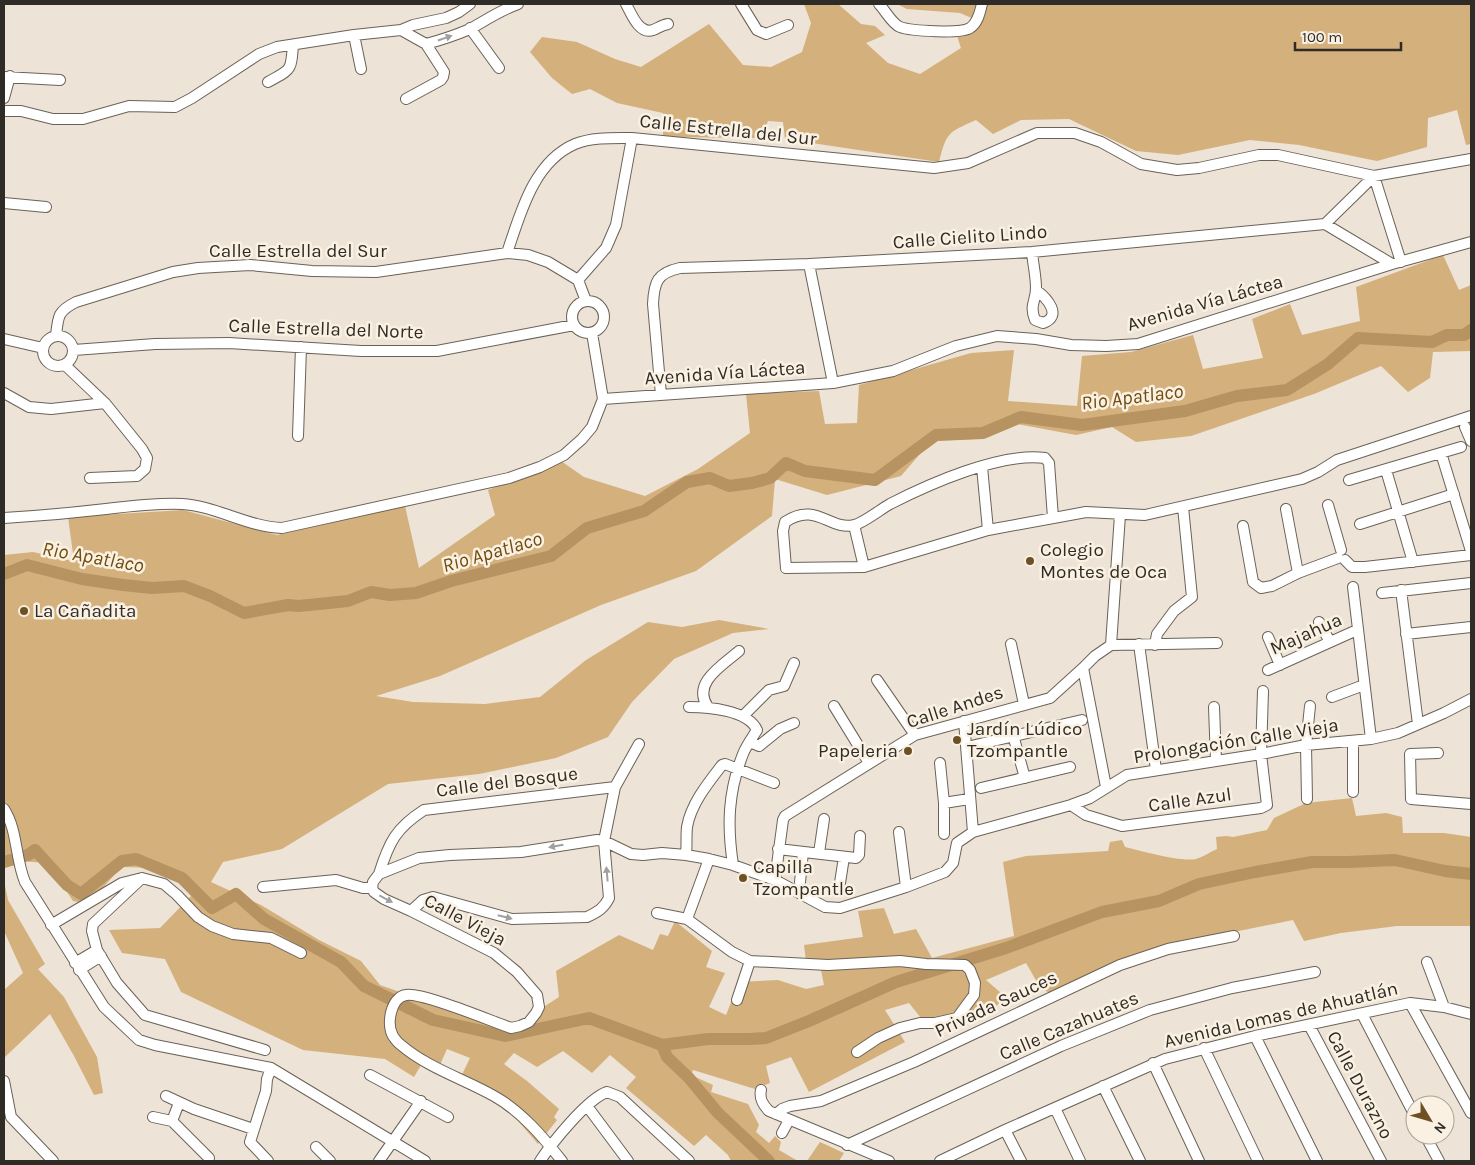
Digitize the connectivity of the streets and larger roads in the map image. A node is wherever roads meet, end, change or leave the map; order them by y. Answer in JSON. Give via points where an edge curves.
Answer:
{"nodes":[{"id":1,"x":470,"y":4,"type":"edge"},
{"id":2,"x":518,"y":4,"type":"edge"},
{"id":3,"x":626,"y":4,"type":"edge"},
{"id":4,"x":740,"y":4,"type":"edge"},
{"id":5,"x":879,"y":4,"type":"edge"},
{"id":6,"x":982,"y":4,"type":"edge"},
{"id":7,"x":668,"y":24,"type":"dead end"},
{"id":8,"x":788,"y":25,"type":"dead end"},
{"id":9,"x":470,"y":28,"type":"junction"},
{"id":10,"x":400,"y":30,"type":"junction"},
{"id":11,"x":354,"y":35,"type":"junction"},
{"id":12,"x":426,"y":44,"type":"junction"},
{"id":13,"x":294,"y":45,"type":"junction"},
{"id":14,"x":499,"y":68,"type":"dead end"},
{"id":15,"x":360,"y":70,"type":"dead end"},
{"id":16,"x":7,"y":77,"type":"edge"},
{"id":17,"x":60,"y":80,"type":"dead end"},
{"id":18,"x":268,"y":82,"type":"dead end"},
{"id":19,"x":4,"y":98,"type":"edge"},
{"id":20,"x":406,"y":99,"type":"dead end"},
{"id":21,"x":4,"y":111,"type":"edge"},
{"id":22,"x":632,"y":138,"type":"junction"},
{"id":23,"x":1471,"y":159,"type":"edge"},
{"id":24,"x":1374,"y":176,"type":"junction"},
{"id":25,"x":4,"y":204,"type":"edge"},
{"id":26,"x":46,"y":207,"type":"dead end"},
{"id":27,"x":1325,"y":224,"type":"junction"},
{"id":28,"x":1471,"y":242,"type":"edge"},
{"id":29,"x":1032,"y":252,"type":"junction"},
{"id":30,"x":507,"y":253,"type":"junction"},
{"id":31,"x":1396,"y":263,"type":"junction"},
{"id":32,"x":809,"y":264,"type":"junction"},
{"id":33,"x":578,"y":280,"type":"junction"},
{"id":34,"x":1036,"y":290,"type":"dead end"},
{"id":35,"x":586,"y":301,"type":"junction"},
{"id":36,"x":574,"y":325,"type":"junction"},
{"id":37,"x":592,"y":333,"type":"junction"},
{"id":38,"x":56,"y":336,"type":"junction"},
{"id":39,"x":4,"y":339,"type":"edge"},
{"id":40,"x":301,"y":347,"type":"junction"},
{"id":41,"x":43,"y":348,"type":"junction"},
{"id":42,"x":74,"y":350,"type":"junction"},
{"id":43,"x":65,"y":365,"type":"junction"},
{"id":44,"x":833,"y":383,"type":"junction"},
{"id":45,"x":4,"y":393,"type":"edge"},
{"id":46,"x":661,"y":395,"type":"junction"},
{"id":47,"x":603,"y":399,"type":"junction"},
{"id":48,"x":105,"y":403,"type":"junction"},
{"id":49,"x":1471,"y":416,"type":"edge"},
{"id":50,"x":1465,"y":427,"type":"dead end"},
{"id":51,"x":298,"y":436,"type":"dead end"},
{"id":52,"x":1471,"y":441,"type":"edge"},
{"id":53,"x":1461,"y":447,"type":"dead end"},
{"id":54,"x":1442,"y":453,"type":"junction"},
{"id":55,"x":982,"y":467,"type":"junction"},
{"id":56,"x":1386,"y":470,"type":"junction"},
{"id":57,"x":90,"y":478,"type":"dead end"},
{"id":58,"x":1349,"y":480,"type":"dead end"},
{"id":59,"x":1454,"y":494,"type":"junction"},
{"id":60,"x":1328,"y":506,"type":"dead end"},
{"id":61,"x":1183,"y":507,"type":"junction"},
{"id":62,"x":1286,"y":509,"type":"dead end"},
{"id":63,"x":1398,"y":511,"type":"junction"},
{"id":64,"x":1120,"y":515,"type":"junction"},
{"id":65,"x":4,"y":518,"type":"edge"},
{"id":66,"x":1054,"y":518,"type":"junction"},
{"id":67,"x":1360,"y":524,"type":"dead end"},
{"id":68,"x":854,"y":525,"type":"junction"},
{"id":69,"x":1243,"y":526,"type":"dead end"},
{"id":70,"x":988,"y":530,"type":"junction"},
{"id":71,"x":1471,"y":550,"type":"edge"},
{"id":72,"x":1471,"y":555,"type":"edge"},
{"id":73,"x":1341,"y":556,"type":"junction"},
{"id":74,"x":1413,"y":562,"type":"junction"},
{"id":75,"x":864,"y":567,"type":"junction"},
{"id":76,"x":1298,"y":573,"type":"junction"},
{"id":77,"x":1471,"y":583,"type":"edge"},
{"id":78,"x":1353,"y":587,"type":"dead end"},
{"id":79,"x":1401,"y":590,"type":"junction"},
{"id":80,"x":1382,"y":593,"type":"dead end"},
{"id":81,"x":1320,"y":622,"type":"dead end"},
{"id":82,"x":1471,"y":626,"type":"edge"},
{"id":83,"x":1357,"y":630,"type":"junction"},
{"id":84,"x":1406,"y":634,"type":"junction"},
{"id":85,"x":1268,"y":637,"type":"dead end"},
{"id":86,"x":1330,"y":642,"type":"junction"},
{"id":87,"x":1011,"y":644,"type":"dead end"},
{"id":88,"x":1139,"y":644,"type":"junction"},
{"id":89,"x":1217,"y":644,"type":"dead end"},
{"id":90,"x":1110,"y":645,"type":"junction"},
{"id":91,"x":1155,"y":645,"type":"junction"},
{"id":92,"x":739,"y":651,"type":"dead end"},
{"id":93,"x":794,"y":663,"type":"dead end"},
{"id":94,"x":1280,"y":665,"type":"junction"},
{"id":95,"x":1084,"y":668,"type":"junction"},
{"id":96,"x":1268,"y":670,"type":"dead end"},
{"id":97,"x":877,"y":680,"type":"dead end"},
{"id":98,"x":1364,"y":685,"type":"junction"},
{"id":99,"x":1263,"y":691,"type":"dead end"},
{"id":100,"x":1332,"y":697,"type":"dead end"},
{"id":101,"x":1471,"y":698,"type":"edge"},
{"id":102,"x":1024,"y":704,"type":"junction"},
{"id":103,"x":834,"y":706,"type":"dead end"},
{"id":104,"x":1310,"y":706,"type":"dead end"},
{"id":105,"x":689,"y":707,"type":"dead end"},
{"id":106,"x":708,"y":707,"type":"junction"},
{"id":107,"x":1214,"y":707,"type":"dead end"},
{"id":108,"x":743,"y":716,"type":"junction"},
{"id":109,"x":1082,"y":720,"type":"dead end"},
{"id":110,"x":964,"y":721,"type":"junction"},
{"id":111,"x":794,"y":723,"type":"dead end"},
{"id":112,"x":1418,"y":724,"type":"junction"},
{"id":113,"x":915,"y":735,"type":"junction"},
{"id":114,"x":1014,"y":735,"type":"junction"},
{"id":115,"x":1371,"y":739,"type":"junction"},
{"id":116,"x":1353,"y":741,"type":"junction"},
{"id":117,"x":750,"y":742,"type":"junction"},
{"id":118,"x":638,"y":744,"type":"dead end"},
{"id":119,"x":1306,"y":745,"type":"junction"},
{"id":120,"x":967,"y":747,"type":"junction"},
{"id":121,"x":1438,"y":752,"type":"dead end"},
{"id":122,"x":1261,"y":754,"type":"junction"},
{"id":123,"x":1216,"y":761,"type":"junction"},
{"id":124,"x":869,"y":763,"type":"junction"},
{"id":125,"x":940,"y":763,"type":"dead end"},
{"id":126,"x":1070,"y":767,"type":"dead end"},
{"id":127,"x":738,"y":769,"type":"junction"},
{"id":128,"x":1156,"y":770,"type":"junction"},
{"id":129,"x":1025,"y":778,"type":"junction"},
{"id":130,"x":774,"y":783,"type":"dead end"},
{"id":131,"x":615,"y":787,"type":"junction"},
{"id":132,"x":1106,"y":787,"type":"junction"},
{"id":133,"x":980,"y":788,"type":"dead end"},
{"id":134,"x":1353,"y":792,"type":"dead end"},
{"id":135,"x":970,"y":799,"type":"junction"},
{"id":136,"x":1307,"y":799,"type":"dead end"},
{"id":137,"x":944,"y":803,"type":"junction"},
{"id":138,"x":1471,"y":804,"type":"edge"},
{"id":139,"x":1071,"y":805,"type":"junction"},
{"id":140,"x":4,"y":809,"type":"edge"},
{"id":141,"x":824,"y":819,"type":"dead end"},
{"id":142,"x":899,"y":832,"type":"dead end"},
{"id":143,"x":973,"y":832,"type":"junction"},
{"id":144,"x":944,"y":834,"type":"dead end"},
{"id":145,"x":860,"y":836,"type":"dead end"},
{"id":146,"x":604,"y":841,"type":"junction"},
{"id":147,"x":778,"y":850,"type":"junction"},
{"id":148,"x":803,"y":852,"type":"junction"},
{"id":149,"x":819,"y":853,"type":"junction"},
{"id":150,"x":686,"y":855,"type":"junction"},
{"id":151,"x":844,"y":857,"type":"junction"},
{"id":152,"x":709,"y":858,"type":"junction"},
{"id":153,"x":733,"y":865,"type":"junction"},
{"id":154,"x":379,"y":874,"type":"junction"},
{"id":155,"x":142,"y":878,"type":"junction"},
{"id":156,"x":775,"y":880,"type":"junction"},
{"id":157,"x":800,"y":882,"type":"dead end"},
{"id":158,"x":840,"y":883,"type":"dead end"},
{"id":159,"x":263,"y":887,"type":"dead end"},
{"id":160,"x":906,"y":887,"type":"junction"},
{"id":161,"x":372,"y":888,"type":"junction"},
{"id":162,"x":411,"y":911,"type":"junction"},
{"id":163,"x":657,"y":913,"type":"dead end"},
{"id":164,"x":687,"y":919,"type":"junction"},
{"id":165,"x":52,"y":925,"type":"junction"},
{"id":166,"x":1234,"y":936,"type":"dead end"},
{"id":167,"x":99,"y":953,"type":"junction"},
{"id":168,"x":301,"y":953,"type":"dead end"},
{"id":169,"x":750,"y":961,"type":"junction"},
{"id":170,"x":1427,"y":962,"type":"dead end"},
{"id":171,"x":77,"y":966,"type":"junction"},
{"id":172,"x":1315,"y":972,"type":"dead end"},
{"id":173,"x":737,"y":1000,"type":"dead end"},
{"id":174,"x":1410,"y":1003,"type":"junction"},
{"id":175,"x":1444,"y":1007,"type":"junction"},
{"id":176,"x":1468,"y":1013,"type":"edge"},
{"id":177,"x":1362,"y":1014,"type":"junction"},
{"id":178,"x":1471,"y":1023,"type":"edge"},
{"id":179,"x":1309,"y":1025,"type":"junction"},
{"id":180,"x":1255,"y":1036,"type":"junction"},
{"id":181,"x":1204,"y":1048,"type":"junction"},
{"id":182,"x":265,"y":1050,"type":"dead end"},
{"id":183,"x":857,"y":1052,"type":"dead end"},
{"id":184,"x":1153,"y":1063,"type":"junction"},
{"id":185,"x":274,"y":1069,"type":"junction"},
{"id":186,"x":370,"y":1075,"type":"dead end"},
{"id":187,"x":4,"y":1081,"type":"edge"},
{"id":188,"x":1103,"y":1086,"type":"junction"},
{"id":189,"x":761,"y":1090,"type":"dead end"},
{"id":190,"x":166,"y":1096,"type":"dead end"},
{"id":191,"x":1405,"y":1097,"type":"edge"},
{"id":192,"x":421,"y":1101,"type":"junction"},
{"id":193,"x":179,"y":1102,"type":"junction"},
{"id":194,"x":588,"y":1106,"type":"junction"},
{"id":195,"x":1055,"y":1108,"type":"junction"},
{"id":196,"x":1471,"y":1113,"type":"edge"},
{"id":197,"x":776,"y":1114,"type":"junction"},
{"id":198,"x":154,"y":1117,"type":"dead end"},
{"id":199,"x":448,"y":1117,"type":"dead end"},
{"id":200,"x":789,"y":1120,"type":"junction"},
{"id":201,"x":172,"y":1121,"type":"junction"},
{"id":202,"x":253,"y":1129,"type":"junction"},
{"id":203,"x":1005,"y":1130,"type":"junction"},
{"id":204,"x":782,"y":1134,"type":"dead end"},
{"id":205,"x":393,"y":1142,"type":"junction"},
{"id":206,"x":847,"y":1145,"type":"junction"},
{"id":207,"x":1430,"y":1145,"type":"edge"},
{"id":208,"x":550,"y":1146,"type":"junction"},
{"id":209,"x":316,"y":1147,"type":"dead end"},
{"id":210,"x":961,"y":1157,"type":"edge"},
{"id":211,"x":209,"y":1158,"type":"dead end"},
{"id":212,"x":686,"y":1160,"type":"edge"},
{"id":213,"x":53,"y":1161,"type":"edge"},
{"id":214,"x":268,"y":1161,"type":"edge"},
{"id":215,"x":330,"y":1161,"type":"edge"},
{"id":216,"x":378,"y":1161,"type":"edge"},
{"id":217,"x":425,"y":1161,"type":"edge"},
{"id":218,"x":540,"y":1161,"type":"edge"},
{"id":219,"x":562,"y":1161,"type":"edge"},
{"id":220,"x":628,"y":1161,"type":"edge"},
{"id":221,"x":890,"y":1161,"type":"edge"},
{"id":222,"x":940,"y":1161,"type":"edge"},
{"id":223,"x":1021,"y":1161,"type":"edge"},
{"id":224,"x":1080,"y":1161,"type":"edge"},
{"id":225,"x":1140,"y":1161,"type":"edge"},
{"id":226,"x":1199,"y":1161,"type":"edge"},
{"id":227,"x":1258,"y":1161,"type":"edge"},
{"id":228,"x":1317,"y":1161,"type":"edge"},
{"id":229,"x":1381,"y":1161,"type":"edge"},
{"id":230,"x":1439,"y":1161,"type":"edge"}],
"edges":[{"from":1,"to":10,"type":"street","via":[[446,18]]},
{"from":2,"to":9,"type":"street"},
{"from":3,"to":7,"type":"street","via":[[640,28],[646,31]]},
{"from":4,"to":8,"type":"street","via":[[757,30],[766,34]]},
{"from":5,"to":6,"type":"street","via":[[898,26],[962,31],[977,22]]},
{"from":12,"to":9,"type":"street","one_way":true},
{"from":9,"to":14,"type":"street"},
{"from":10,"to":11,"type":"street"},
{"from":10,"to":12,"type":"street"},
{"from":11,"to":13,"type":"street"},
{"from":11,"to":15,"type":"street"},
{"from":12,"to":20,"type":"street","via":[[444,72],[443,77]]},
{"from":13,"to":18,"type":"street","via":[[292,66]]},
{"from":13,"to":21,"type":"street","via":[[258,54],[175,107],[129,106],[83,119],[53,119],[21,111]]},
{"from":16,"to":17,"type":"street"},
{"from":16,"to":19,"type":"street"},
{"from":22,"to":24,"type":"street","name":"Calle Estrella del Sur","via":[[934,168],[968,163],[1037,133],[1075,133],[1101,142],[1141,164],[1176,170],[1259,155],[1278,155]]},
{"from":22,"to":30,"type":"street","name":"Calle Estrella del Sur","via":[[598,139],[575,144],[556,157],[539,174]]},
{"from":22,"to":33,"type":"street","via":[[616,225],[606,248]]},
{"from":23,"to":24,"type":"street","name":"Calle Estrella del Sur"},
{"from":24,"to":27,"type":"street"},
{"from":24,"to":31,"type":"street"},
{"from":25,"to":26,"type":"street"},
{"from":27,"to":29,"type":"street","name":"Calle Cielito Lindo"},
{"from":27,"to":31,"type":"street"},
{"from":28,"to":31,"type":"street","name":"Avenida Vía Láctea"},
{"from":29,"to":32,"type":"street","name":"Calle Cielito Lindo"},
{"from":29,"to":34,"type":"street"},
{"from":30,"to":33,"type":"street","via":[[528,255],[548,262]]},
{"from":30,"to":38,"type":"street","name":"Calle Estrella del Sur","via":[[376,272],[312,271],[250,265],[173,272],[65,308],[58,317]]},
{"from":31,"to":44,"type":"street","name":"Avenida Vía Láctea","via":[[1138,344],[1071,345],[997,336],[956,346],[892,371]]},
{"from":32,"to":44,"type":"street"},
{"from":32,"to":46,"type":"street","name":"Calle Cielito Lindo","via":[[666,271],[654,289],[653,304]]},
{"from":33,"to":35,"type":"street"},
{"from":35,"to":36,"type":"street","via":[[574,310]]},
{"from":35,"to":37,"type":"street","via":[[597,303],[604,311],[604,322],[598,331]]},
{"from":36,"to":37,"type":"street","via":[[582,332]]},
{"from":36,"to":40,"type":"street","name":"Calle Estrella del Norte","via":[[437,351]]},
{"from":37,"to":47,"type":"street"},
{"from":38,"to":41,"type":"street"},
{"from":38,"to":42,"type":"street","via":[[70,341]]},
{"from":39,"to":41,"type":"street"},
{"from":40,"to":42,"type":"street","name":"Calle Estrella del Norte","via":[[220,343]]},
{"from":40,"to":51,"type":"street"},
{"from":41,"to":43,"type":"street","via":[[44,357],[51,364]]},
{"from":42,"to":43,"type":"street","via":[[72,359]]},
{"from":43,"to":48,"type":"street"},
{"from":44,"to":46,"type":"street","name":"Avenida Vía Láctea"},
{"from":45,"to":48,"type":"street","via":[[30,407]]},
{"from":46,"to":47,"type":"street","name":"Avenida Vía Láctea"},
{"from":47,"to":65,"type":"street","via":[[592,427],[582,439],[564,455],[540,467],[509,478],[298,526],[272,528],[182,504],[150,504]]},
{"from":48,"to":57,"type":"street","via":[[142,449],[147,458],[145,469],[138,476]]},
{"from":49,"to":61,"type":"street","via":[[1337,460],[1302,479]]},
{"from":50,"to":52,"type":"street"},
{"from":53,"to":54,"type":"street"},
{"from":54,"to":56,"type":"street"},
{"from":54,"to":59,"type":"street"},
{"from":55,"to":66,"type":"street","via":[[1012,460],[1045,458],[1049,463]]},
{"from":55,"to":68,"type":"street","via":[[916,491]]},
{"from":55,"to":70,"type":"street"},
{"from":56,"to":58,"type":"street"},
{"from":56,"to":63,"type":"street"},
{"from":59,"to":63,"type":"street"},
{"from":59,"to":71,"type":"street"},
{"from":60,"to":73,"type":"street"},
{"from":61,"to":64,"type":"street"},
{"from":61,"to":91,"type":"street","via":[[1192,597],[1174,610],[1157,634]]},
{"from":62,"to":76,"type":"street"},
{"from":63,"to":67,"type":"street"},
{"from":63,"to":74,"type":"street"},
{"from":64,"to":66,"type":"street","via":[[1086,512]]},
{"from":64,"to":90,"type":"street"},
{"from":66,"to":70,"type":"street"},
{"from":68,"to":75,"type":"street"},
{"from":68,"to":75,"type":"street","via":[[812,514],[794,516],[785,522],[783,531],[786,568]]},
{"from":69,"to":76,"type":"street","via":[[1256,586],[1267,588]]},
{"from":70,"to":75,"type":"street"},
{"from":72,"to":74,"type":"street"},
{"from":73,"to":74,"type":"street","via":[[1352,567]]},
{"from":73,"to":76,"type":"street"},
{"from":77,"to":79,"type":"street"},
{"from":78,"to":83,"type":"street"},
{"from":79,"to":80,"type":"street"},
{"from":79,"to":84,"type":"street"},
{"from":81,"to":86,"type":"street"},
{"from":82,"to":84,"type":"street"},
{"from":83,"to":86,"type":"street","name":"Majahua"},
{"from":83,"to":98,"type":"street"},
{"from":84,"to":112,"type":"street"},
{"from":85,"to":94,"type":"street"},
{"from":86,"to":94,"type":"street","name":"Majahua"},
{"from":87,"to":102,"type":"street"},
{"from":88,"to":90,"type":"street"},
{"from":88,"to":91,"type":"street"},
{"from":88,"to":128,"type":"street"},
{"from":89,"to":91,"type":"street"},
{"from":90,"to":95,"type":"street","name":"Calle Andes"},
{"from":92,"to":106,"type":"street","via":[[708,678],[703,690]]},
{"from":93,"to":108,"type":"street","via":[[784,686],[769,690]]},
{"from":94,"to":96,"type":"street","name":"Majahua"},
{"from":95,"to":102,"type":"street","name":"Calle Andes","via":[[1050,698]]},
{"from":95,"to":132,"type":"street"},
{"from":97,"to":113,"type":"street"},
{"from":98,"to":100,"type":"street"},
{"from":98,"to":115,"type":"street"},
{"from":99,"to":122,"type":"street","name":"Calle Azul"},
{"from":101,"to":112,"type":"street","name":"Prolongación Calle Vieja"},
{"from":102,"to":110,"type":"street","name":"Calle Andes"},
{"from":103,"to":124,"type":"street"},
{"from":104,"to":119,"type":"street"},
{"from":105,"to":106,"type":"street"},
{"from":106,"to":108,"type":"street"},
{"from":107,"to":123,"type":"street"},
{"from":108,"to":117,"type":"street","via":[[757,730]]},
{"from":109,"to":114,"type":"street"},
{"from":110,"to":113,"type":"street","name":"Calle Andes"},
{"from":110,"to":120,"type":"street"},
{"from":111,"to":117,"type":"street","via":[[780,729],[759,746]]},
{"from":112,"to":115,"type":"street","name":"Prolongación Calle Vieja"},
{"from":113,"to":124,"type":"street","name":"Calle Andes"},
{"from":114,"to":120,"type":"street"},
{"from":114,"to":129,"type":"street"},
{"from":115,"to":116,"type":"street","name":"Prolongación Calle Vieja"},
{"from":116,"to":119,"type":"street","name":"Prolongación Calle Vieja"},
{"from":116,"to":134,"type":"street"},
{"from":117,"to":127,"type":"street"},
{"from":118,"to":131,"type":"street"},
{"from":119,"to":122,"type":"street","name":"Prolongación Calle Vieja"},
{"from":119,"to":136,"type":"street"},
{"from":120,"to":135,"type":"street"},
{"from":121,"to":138,"type":"street","via":[[1410,754],[1411,799]]},
{"from":122,"to":123,"type":"street","name":"Prolongación Calle Vieja"},
{"from":122,"to":139,"type":"street","name":"Calle Azul","via":[[1268,800],[1267,805],[1261,808],[1122,826],[1086,815]]},
{"from":123,"to":128,"type":"street","name":"Prolongación Calle Vieja"},
{"from":124,"to":147,"type":"street","name":"Calle Andes","via":[[785,816]]},
{"from":125,"to":137,"type":"street"},
{"from":126,"to":129,"type":"street"},
{"from":127,"to":130,"type":"street"},
{"from":127,"to":150,"type":"street","via":[[723,764],[705,786],[687,828]]},
{"from":127,"to":153,"type":"street","via":[[731,795],[728,837]]},
{"from":128,"to":132,"type":"street","name":"Prolongación Calle Vieja","via":[[1127,775]]},
{"from":129,"to":133,"type":"street"},
{"from":131,"to":146,"type":"street"},
{"from":131,"to":154,"type":"street","name":"Calle del Bosque","via":[[424,810],[395,834]]},
{"from":132,"to":139,"type":"street","name":"Prolongación Calle Vieja"},
{"from":135,"to":137,"type":"street"},
{"from":135,"to":143,"type":"street"},
{"from":137,"to":144,"type":"street"},
{"from":139,"to":143,"type":"street","name":"Prolongación Calle Vieja"},
{"from":140,"to":165,"type":"street","via":[[11,821],[24,882]]},
{"from":141,"to":149,"type":"street"},
{"from":142,"to":160,"type":"street"},
{"from":143,"to":160,"type":"street","name":"Prolongación Calle Vieja","via":[[957,843],[949,869]]},
{"from":145,"to":151,"type":"street","via":[[858,857]]},
{"from":146,"to":150,"type":"street","name":"Prolongación Calle Vieja","via":[[631,854]]},
{"from":146,"to":154,"type":"street","one_way":true,"via":[[590,840],[521,852],[419,858]]},
{"from":162,"to":146,"type":"street","one_way":true,"via":[[422,900],[433,897],[512,919],[587,917],[605,906],[608,898]]},
{"from":147,"to":148,"type":"street"},
{"from":147,"to":156,"type":"street","name":"Calle Andes"},
{"from":148,"to":149,"type":"street"},
{"from":148,"to":157,"type":"street"},
{"from":149,"to":151,"type":"street"},
{"from":150,"to":152,"type":"street","name":"Prolongación Calle Vieja"},
{"from":151,"to":158,"type":"street"},
{"from":152,"to":153,"type":"street","name":"Prolongación Calle Vieja"},
{"from":152,"to":164,"type":"street"},
{"from":153,"to":156,"type":"street","name":"Prolongación Calle Vieja"},
{"from":154,"to":161,"type":"street"},
{"from":155,"to":165,"type":"street","via":[[122,882]]},
{"from":155,"to":167,"type":"street","via":[[93,924]]},
{"from":155,"to":168,"type":"street","via":[[164,884],[212,926],[232,934],[271,938]]},
{"from":156,"to":160,"type":"street","name":"Prolongación Calle Vieja","via":[[830,908],[845,907]]},
{"from":159,"to":161,"type":"street","via":[[336,880]]},
{"from":161,"to":162,"type":"street","name":"Calle Vieja","one_way":true,"via":[[384,899]]},
{"from":162,"to":208,"type":"street","name":"Calle Vieja","via":[[498,956],[535,992],[539,1008],[529,1022],[511,1028],[410,994],[398,998],[392,1010],[390,1027],[393,1037],[422,1059],[496,1096]]},
{"from":163,"to":164,"type":"street"},
{"from":164,"to":169,"type":"street"},
{"from":165,"to":171,"type":"street"},
{"from":166,"to":197,"type":"street","name":"Privada Sauces","via":[[1168,949],[1120,965],[914,1062],[821,1101],[790,1106]]},
{"from":167,"to":171,"type":"street"},
{"from":167,"to":182,"type":"street","via":[[117,983],[145,1015]]},
{"from":169,"to":173,"type":"street"},
{"from":169,"to":183,"type":"street","via":[[828,965],[888,961],[961,965],[970,970],[974,995],[958,1018],[900,1028]]},
{"from":170,"to":175,"type":"street"},
{"from":171,"to":185,"type":"street","via":[[104,1006],[139,1040]]},
{"from":172,"to":206,"type":"street","name":"Calle Cazahuates","via":[[1232,988],[1150,1010],[1061,1046]]},
{"from":174,"to":175,"type":"street","name":"Avenida Lomas de Ahuatlán"},
{"from":174,"to":177,"type":"street","name":"Avenida Lomas de Ahuatlán"},
{"from":174,"to":196,"type":"street"},
{"from":175,"to":176,"type":"street","name":"Avenida Lomas de Ahuatlán"},
{"from":176,"to":178,"type":"street"},
{"from":177,"to":179,"type":"street","name":"Avenida Lomas de Ahuatlán"},
{"from":177,"to":191,"type":"street"},
{"from":179,"to":180,"type":"street","name":"Avenida Lomas de Ahuatlán"},
{"from":179,"to":229,"type":"street","name":"Calle Durazno"},
{"from":180,"to":181,"type":"street","name":"Avenida Lomas de Ahuatlán"},
{"from":180,"to":228,"type":"street"},
{"from":181,"to":184,"type":"street","name":"Avenida Lomas de Ahuatlán"},
{"from":181,"to":227,"type":"street"},
{"from":184,"to":188,"type":"street","name":"Avenida Lomas de Ahuatlán"},
{"from":184,"to":226,"type":"street"},
{"from":185,"to":202,"type":"street","via":[[267,1079]]},
{"from":185,"to":205,"type":"street"},
{"from":186,"to":192,"type":"street"},
{"from":187,"to":213,"type":"street","via":[[11,1117]]},
{"from":188,"to":195,"type":"street","name":"Avenida Lomas de Ahuatlán"},
{"from":188,"to":225,"type":"street"},
{"from":189,"to":197,"type":"street","via":[[763,1105]]},
{"from":190,"to":193,"type":"street"},
{"from":192,"to":199,"type":"street"},
{"from":192,"to":205,"type":"street"},
{"from":193,"to":201,"type":"street"},
{"from":193,"to":202,"type":"street"},
{"from":194,"to":208,"type":"street"},
{"from":194,"to":212,"type":"street","via":[[602,1093],[613,1093]]},
{"from":194,"to":220,"type":"street"},
{"from":195,"to":203,"type":"street","name":"Avenida Lomas de Ahuatlán"},
{"from":195,"to":224,"type":"street"},
{"from":197,"to":200,"type":"street"},
{"from":198,"to":201,"type":"street"},
{"from":200,"to":204,"type":"street"},
{"from":200,"to":206,"type":"street"},
{"from":201,"to":211,"type":"street"},
{"from":202,"to":214,"type":"street","via":[[250,1142]]},
{"from":203,"to":210,"type":"street","name":"Avenida Lomas de Ahuatlán"},
{"from":203,"to":223,"type":"street"},
{"from":205,"to":216,"type":"street"},
{"from":205,"to":217,"type":"street"},
{"from":206,"to":221,"type":"street"},
{"from":207,"to":230,"type":"street"},
{"from":208,"to":218,"type":"street"},
{"from":208,"to":219,"type":"street","name":"Calle Vieja"},
{"from":209,"to":215,"type":"street"},
{"from":210,"to":222,"type":"street","name":"Avenida Lomas de Ahuatlán"}]}
